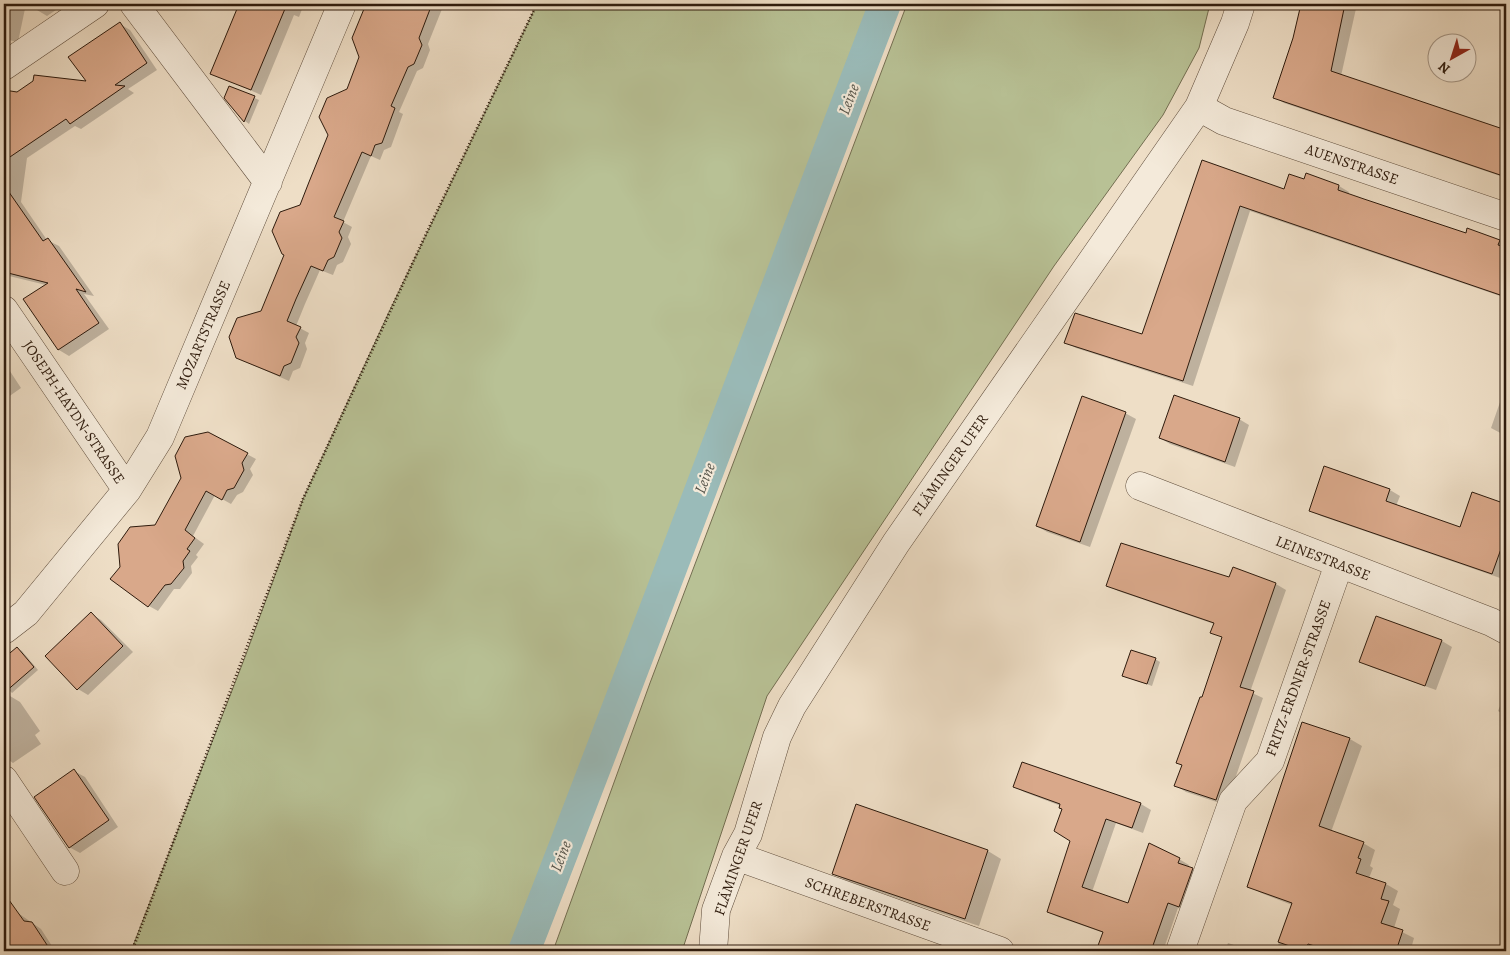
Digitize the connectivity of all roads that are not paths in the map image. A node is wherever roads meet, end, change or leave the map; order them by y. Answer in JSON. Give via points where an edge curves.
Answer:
{"nodes":[{"id":1,"x":96,"y":4,"type":"edge"},
{"id":2,"x":134,"y":4,"type":"edge"},
{"id":3,"x":342,"y":4,"type":"edge"},
{"id":4,"x":1241,"y":4,"type":"edge"},
{"id":5,"x":4,"y":66,"type":"edge"},
{"id":6,"x":1199,"y":107,"type":"junction"},
{"id":7,"x":268,"y":182,"type":"junction"},
{"id":8,"x":1506,"y":217,"type":"edge"},
{"id":9,"x":4,"y":310,"type":"edge"},
{"id":10,"x":1140,"y":486,"type":"dead end"},
{"id":11,"x":127,"y":490,"type":"junction"},
{"id":12,"x":1339,"y":564,"type":"junction"},
{"id":13,"x":4,"y":630,"type":"edge"},
{"id":14,"x":1506,"y":630,"type":"edge"},
{"id":15,"x":4,"y":780,"type":"edge"},
{"id":16,"x":736,"y":856,"type":"junction"},
{"id":17,"x":65,"y":871,"type":"dead end"},
{"id":18,"x":713,"y":951,"type":"edge"},
{"id":19,"x":1000,"y":951,"type":"edge"},
{"id":20,"x":1180,"y":951,"type":"edge"}],
"edges":[{"from":1,"to":5,"type":"street"},
{"from":2,"to":7,"type":"street"},
{"from":3,"to":7,"type":"street","name":"MOZARTSTRASSE"},
{"from":4,"to":6,"type":"street","name":"FLÄMINGER UFER"},
{"from":6,"to":8,"type":"street","name":"AUENSTRASSE","via":[[1224,121]]},
{"from":6,"to":16,"type":"street","name":"FLÄMINGER UFER","via":[[902,535],[792,706],[777,737],[748,834]]},
{"from":7,"to":11,"type":"street","name":"MOZARTSTRASSE","via":[[160,437]]},
{"from":9,"to":11,"type":"street","name":"JOSEPH-HAYDN-STRASSE"},
{"from":10,"to":12,"type":"street","name":"LEINESTRASSE"},
{"from":11,"to":13,"type":"street","name":"MOZARTSTRASSE","via":[[26,613]]},
{"from":12,"to":14,"type":"street","name":"LEINESTRASSE"},
{"from":12,"to":20,"type":"street","name":"FRITZ-ERDNER-STRASSE","via":[[1270,761],[1233,801]]},
{"from":15,"to":17,"type":"street"},
{"from":16,"to":18,"type":"street","name":"FLÄMINGER UFER","via":[[716,910]]},
{"from":16,"to":19,"type":"street","name":"SCHREBERSTRASSE"}]}
